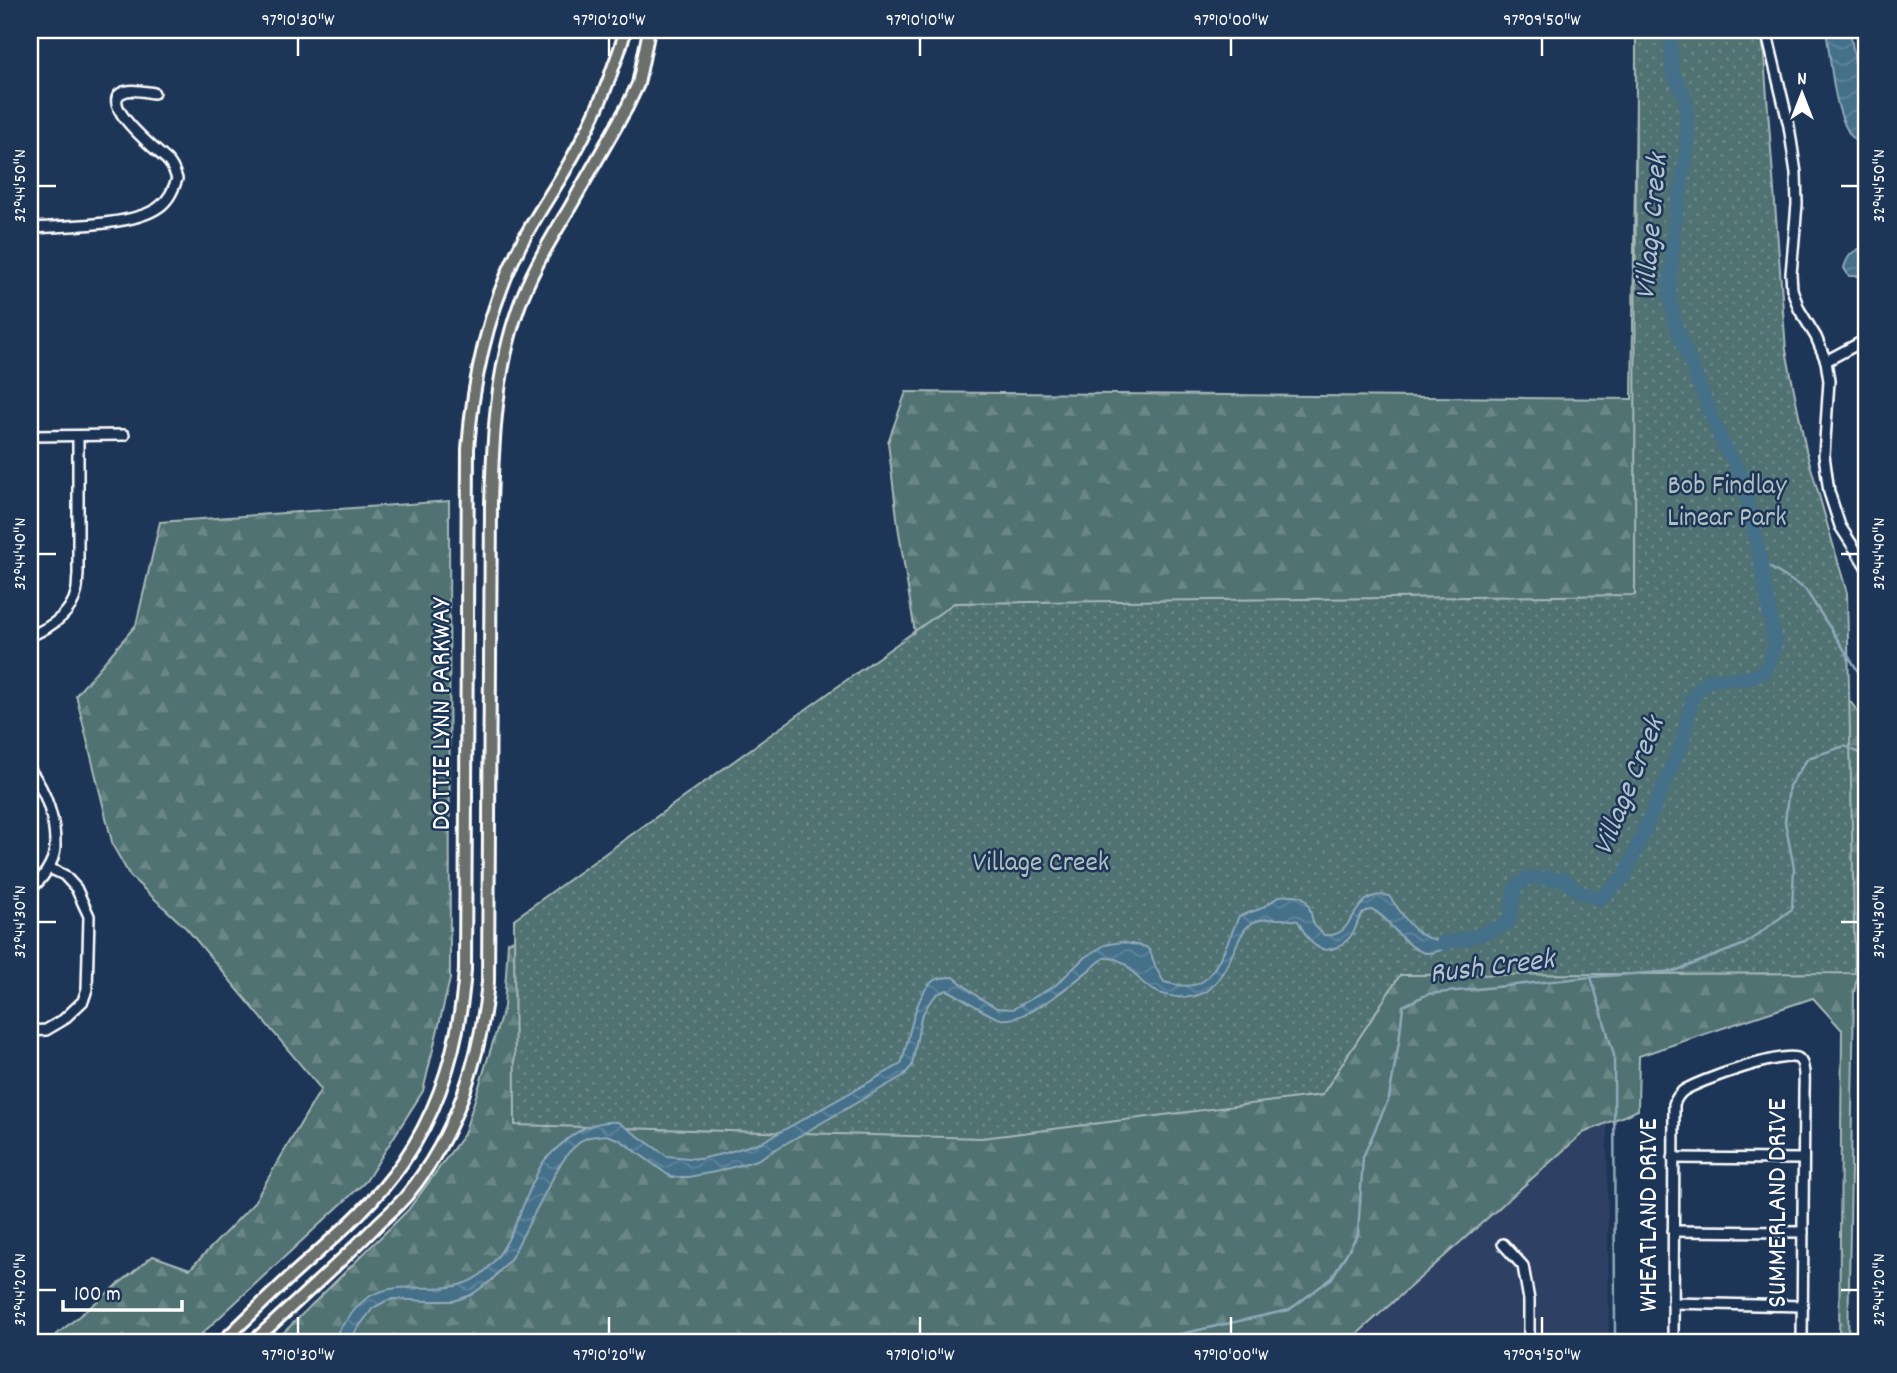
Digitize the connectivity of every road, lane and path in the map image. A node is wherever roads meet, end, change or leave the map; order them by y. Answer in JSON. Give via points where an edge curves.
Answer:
{"nodes":[{"id":1,"x":625,"y":30,"type":"edge"},
{"id":2,"x":649,"y":30,"type":"edge"},
{"id":3,"x":1766,"y":30,"type":"edge"},
{"id":4,"x":154,"y":93,"type":"dead end"},
{"id":5,"x":30,"y":229,"type":"edge"},
{"id":6,"x":1867,"y":340,"type":"edge"},
{"id":7,"x":1826,"y":361,"type":"junction"},
{"id":8,"x":124,"y":435,"type":"dead end"},
{"id":9,"x":30,"y":436,"type":"edge"},
{"id":10,"x":78,"y":436,"type":"junction"},
{"id":11,"x":468,"y":477,"type":"junction"},
{"id":12,"x":492,"y":477,"type":"junction"},
{"id":13,"x":1867,"y":568,"type":"edge"},
{"id":14,"x":30,"y":636,"type":"edge"},
{"id":15,"x":30,"y":770,"type":"edge"},
{"id":16,"x":48,"y":868,"type":"junction"},
{"id":17,"x":30,"y":889,"type":"edge"},
{"id":18,"x":464,"y":982,"type":"junction"},
{"id":19,"x":488,"y":982,"type":"junction"},
{"id":20,"x":30,"y":1031,"type":"edge"},
{"id":21,"x":1802,"y":1062,"type":"joint"},
{"id":22,"x":1673,"y":1158,"type":"junction"},
{"id":23,"x":1803,"y":1159,"type":"junction"},
{"id":24,"x":1673,"y":1231,"type":"junction"},
{"id":25,"x":1803,"y":1232,"type":"junction"},
{"id":26,"x":1503,"y":1244,"type":"dead end"},
{"id":27,"x":1672,"y":1303,"type":"junction"},
{"id":28,"x":1802,"y":1306,"type":"junction"},
{"id":29,"x":221,"y":1343,"type":"edge"},
{"id":30,"x":252,"y":1343,"type":"edge"},
{"id":31,"x":1529,"y":1343,"type":"edge"},
{"id":32,"x":1672,"y":1343,"type":"edge"},
{"id":33,"x":1802,"y":1343,"type":"edge"}],
"edges":[{"from":1,"to":11,"type":"main road","name":"DOTTIE LYNN PARKWAY","via":[[586,133],[504,280],[475,378]]},
{"from":2,"to":12,"type":"main road","name":"DOTTIE LYNN PARKWAY","via":[[638,84],[543,253],[517,310],[496,404]]},
{"from":3,"to":7,"type":"street","via":[[1796,173],[1792,289]]},
{"from":4,"to":5,"type":"street","via":[[128,90],[118,99],[118,107],[128,124],[174,170],[177,180],[159,208],[120,221]]},
{"from":6,"to":7,"type":"street"},
{"from":7,"to":13,"type":"street","via":[[1824,455],[1829,492],[1839,526]]},
{"from":8,"to":10,"type":"street"},
{"from":9,"to":10,"type":"street"},
{"from":10,"to":14,"type":"street","via":[[76,594],[53,624]]},
{"from":11,"to":12,"type":"main road"},
{"from":11,"to":18,"type":"main road","name":"DOTTIE LYNN PARKWAY"},
{"from":12,"to":19,"type":"main road","name":"DOTTIE LYNN PARKWAY"},
{"from":15,"to":16,"type":"street","via":[[52,819],[55,850]]},
{"from":16,"to":17,"type":"street"},
{"from":16,"to":20,"type":"street","via":[[76,888],[89,916],[87,989],[83,1001],[63,1020],[46,1030]]},
{"from":18,"to":19,"type":"main road"},
{"from":18,"to":29,"type":"main road","name":"DOTTIE LYNN PARKWAY","via":[[455,1046],[440,1092],[403,1162],[332,1240]]},
{"from":19,"to":30,"type":"main road","name":"DOTTIE LYNN PARKWAY","via":[[485,1017],[471,1072],[446,1134],[424,1172],[353,1250]]},
{"from":21,"to":22,"type":"street","name":"WHEATLAND DRIVE","via":[[1793,1057],[1765,1060],[1684,1091],[1674,1104]]},
{"from":21,"to":23,"type":"street","name":"SUMMERLAND DRIVE"},
{"from":22,"to":23,"type":"street"},
{"from":22,"to":24,"type":"street","name":"WHEATLAND DRIVE"},
{"from":23,"to":25,"type":"street","name":"SUMMERLAND DRIVE"},
{"from":24,"to":25,"type":"street"},
{"from":24,"to":27,"type":"street","name":"WHEATLAND DRIVE"},
{"from":25,"to":28,"type":"street","name":"SUMMERLAND DRIVE"},
{"from":26,"to":31,"type":"street","via":[[1523,1266]]},
{"from":27,"to":28,"type":"street"},
{"from":27,"to":32,"type":"street","name":"WHEATLAND DRIVE"},
{"from":28,"to":33,"type":"street","name":"SUMMERLAND DRIVE"}]}
